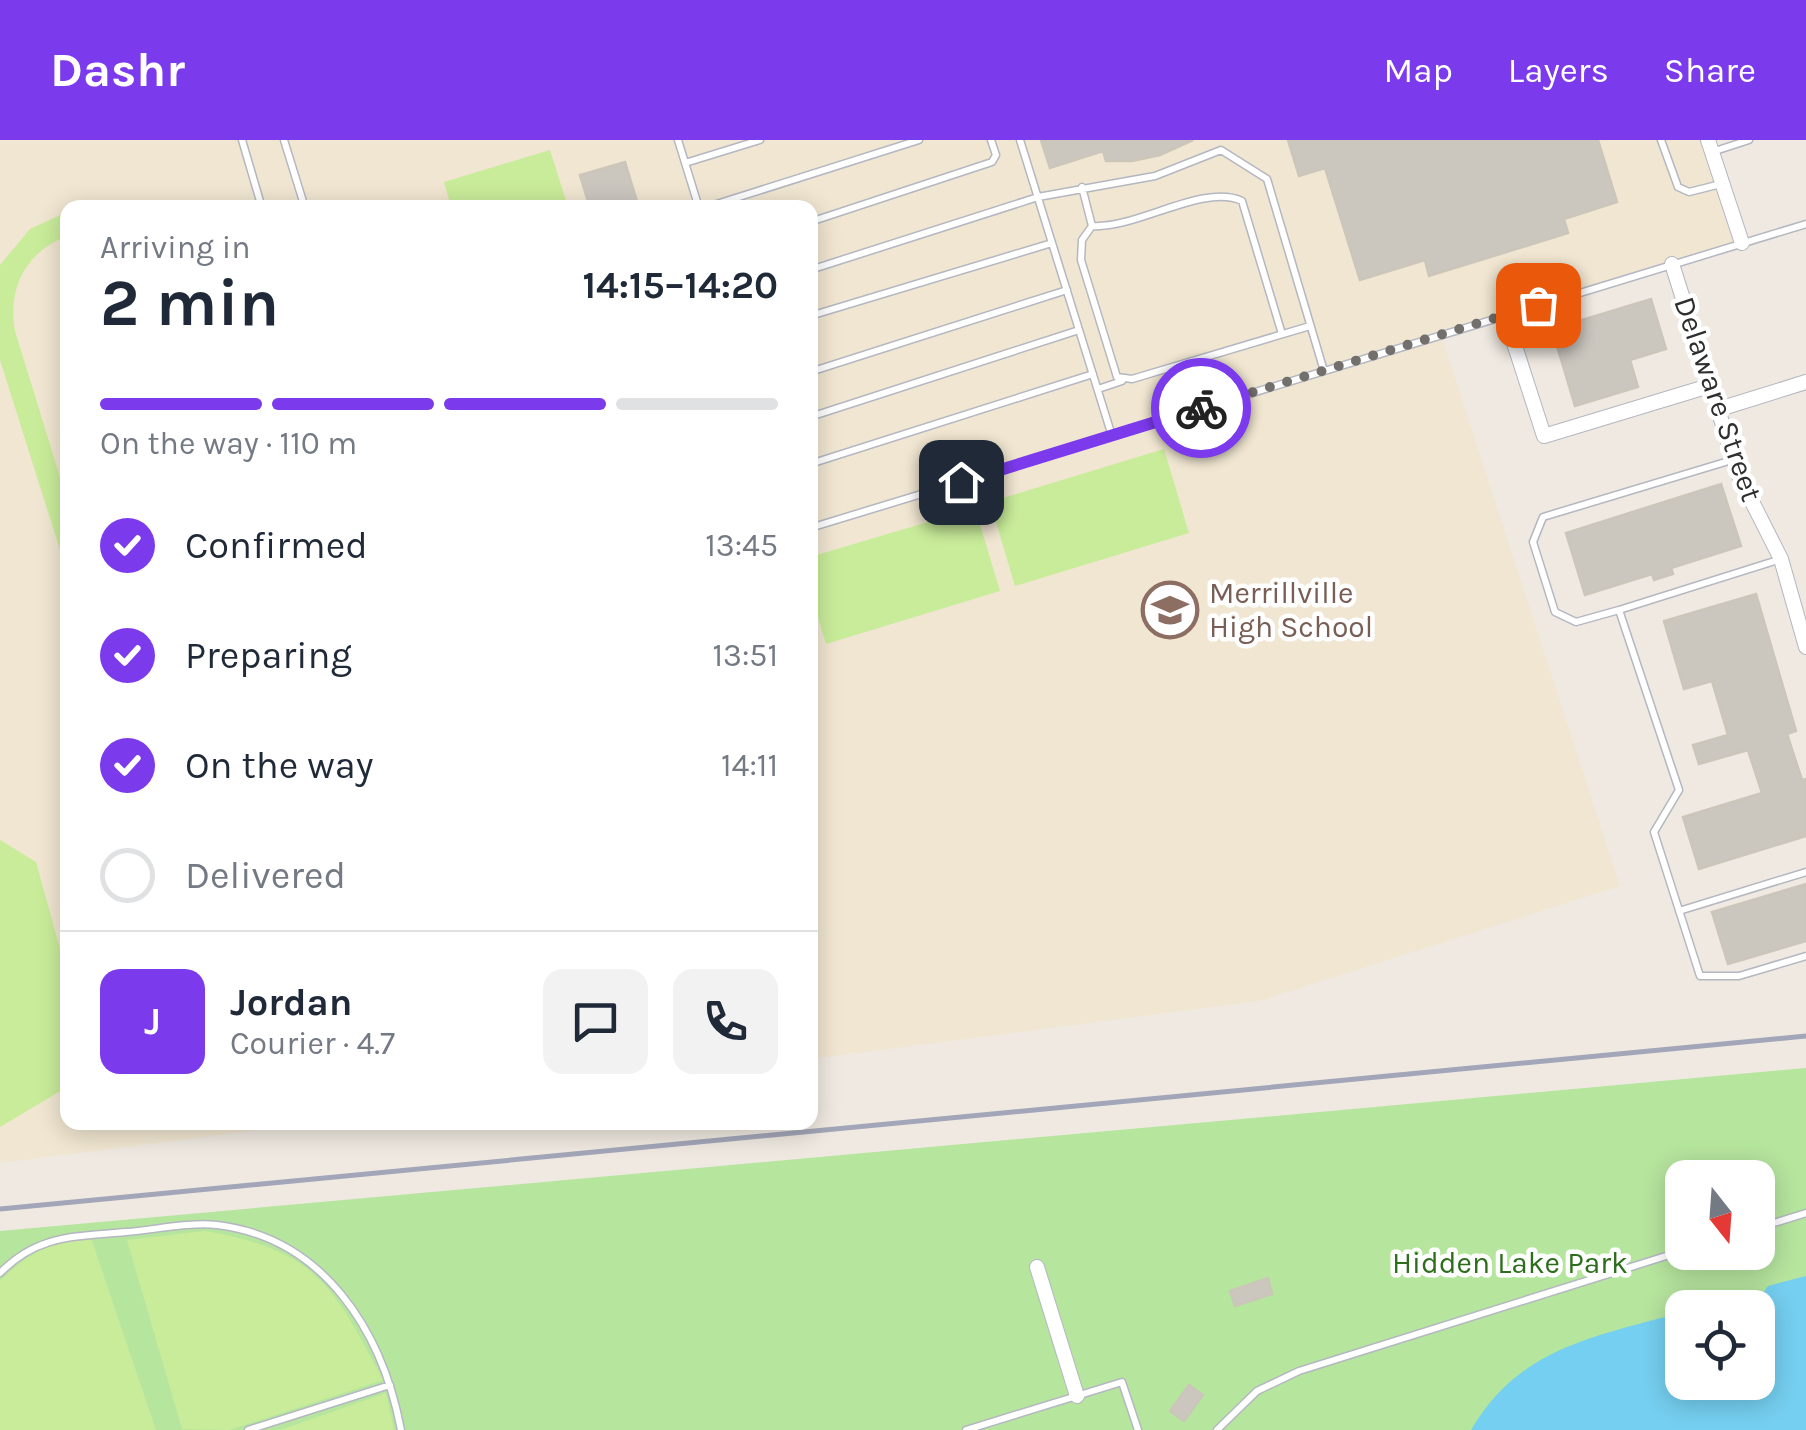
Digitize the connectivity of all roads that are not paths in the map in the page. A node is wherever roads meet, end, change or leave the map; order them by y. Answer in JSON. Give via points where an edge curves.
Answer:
{"nodes":[{"id":1,"x":242,"y":140,"type":"edge"},
{"id":2,"x":284,"y":140,"type":"edge"},
{"id":3,"x":678,"y":140,"type":"edge"},
{"id":4,"x":760,"y":140,"type":"edge"},
{"id":5,"x":920,"y":140,"type":"edge"},
{"id":6,"x":991,"y":140,"type":"edge"},
{"id":7,"x":1020,"y":140,"type":"edge"},
{"id":8,"x":1662,"y":140,"type":"edge"},
{"id":9,"x":1748,"y":140,"type":"edge"},
{"id":10,"x":1710,"y":146,"type":"edge"},
{"id":11,"x":685,"y":163,"type":"junction"},
{"id":12,"x":1722,"y":184,"type":"junction"},
{"id":13,"x":1082,"y":187,"type":"junction"},
{"id":14,"x":1038,"y":197,"type":"junction"},
{"id":15,"x":260,"y":200,"type":"edge"},
{"id":16,"x":303,"y":200,"type":"edge"},
{"id":17,"x":698,"y":200,"type":"edge"},
{"id":18,"x":727,"y":200,"type":"edge"},
{"id":19,"x":818,"y":219,"type":"edge"},
{"id":20,"x":1806,"y":224,"type":"edge"},
{"id":21,"x":1092,"y":226,"type":"junction"},
{"id":22,"x":1052,"y":243,"type":"junction"},
{"id":23,"x":1742,"y":243,"type":"junction"},
{"id":24,"x":1672,"y":264,"type":"junction"},
{"id":25,"x":818,"y":267,"type":"edge"},
{"id":26,"x":1067,"y":290,"type":"junction"},
{"id":27,"x":818,"y":314,"type":"edge"},
{"id":28,"x":1505,"y":315,"type":"junction"},
{"id":29,"x":1310,"y":326,"type":"junction"},
{"id":30,"x":1079,"y":330,"type":"junction"},
{"id":31,"x":1282,"y":334,"type":"junction"},
{"id":32,"x":818,"y":369,"type":"edge"},
{"id":33,"x":1324,"y":371,"type":"junction"},
{"id":34,"x":1093,"y":374,"type":"junction"},
{"id":35,"x":1123,"y":380,"type":"junction"},
{"id":36,"x":1806,"y":382,"type":"edge"},
{"id":37,"x":1708,"y":386,"type":"junction"},
{"id":38,"x":1098,"y":389,"type":"junction"},
{"id":39,"x":1716,"y":410,"type":"junction"},
{"id":40,"x":818,"y":415,"type":"edge"},
{"id":41,"x":1112,"y":436,"type":"junction"},
{"id":42,"x":1733,"y":460,"type":"junction"},
{"id":43,"x":818,"y":461,"type":"edge"},
{"id":44,"x":818,"y":526,"type":"edge"},
{"id":45,"x":1781,"y":560,"type":"junction"},
{"id":46,"x":1620,"y":610,"type":"junction"},
{"id":47,"x":1806,"y":647,"type":"edge"},
{"id":48,"x":1806,"y":872,"type":"edge"},
{"id":49,"x":1679,"y":911,"type":"junction"},
{"id":50,"x":1806,"y":956,"type":"edge"},
{"id":51,"x":1806,"y":1213,"type":"edge"},
{"id":52,"x":1775,"y":1223,"type":"edge"},
{"id":53,"x":1665,"y":1256,"type":"edge"},
{"id":54,"x":1037,"y":1267,"type":"dead end"},
{"id":55,"x":0,"y":1273,"type":"edge"},
{"id":56,"x":390,"y":1385,"type":"junction"},
{"id":57,"x":1077,"y":1396,"type":"junction"},
{"id":58,"x":248,"y":1430,"type":"edge"},
{"id":59,"x":401,"y":1430,"type":"edge"},
{"id":60,"x":966,"y":1430,"type":"edge"},
{"id":61,"x":1138,"y":1430,"type":"edge"},
{"id":62,"x":1217,"y":1430,"type":"edge"}],
"edges":[{"from":1,"to":15,"type":"lane"},
{"from":2,"to":16,"type":"lane"},
{"from":3,"to":11,"type":"lane"},
{"from":4,"to":11,"type":"lane"},
{"from":5,"to":18,"type":"lane"},
{"from":6,"to":19,"type":"lane","via":[[992,162]]},
{"from":7,"to":14,"type":"lane"},
{"from":8,"to":12,"type":"lane","via":[[1678,187],[1690,192]]},
{"from":9,"to":10,"type":"lane"},
{"from":10,"to":12,"type":"street"},
{"from":11,"to":17,"type":"lane"},
{"from":12,"to":23,"type":"street"},
{"from":13,"to":14,"type":"lane"},
{"from":13,"to":21,"type":"lane"},
{"from":13,"to":29,"type":"lane","via":[[1155,176],[1221,150],[1267,179]]},
{"from":14,"to":22,"type":"lane"},
{"from":14,"to":25,"type":"lane"},
{"from":20,"to":23,"type":"lane"},
{"from":21,"to":31,"type":"lane","via":[[1112,227],[1216,196],[1242,201]]},
{"from":21,"to":35,"type":"lane","via":[[1082,240],[1081,260]]},
{"from":22,"to":26,"type":"lane"},
{"from":22,"to":27,"type":"lane"},
{"from":23,"to":24,"type":"lane"},
{"from":24,"to":28,"type":"lane"},
{"from":24,"to":37,"type":"street","name":"Delaware Street"},
{"from":26,"to":30,"type":"lane"},
{"from":26,"to":32,"type":"lane"},
{"from":28,"to":33,"type":"lane"},
{"from":28,"to":37,"type":"street","via":[[1544,436]]},
{"from":29,"to":31,"type":"lane"},
{"from":29,"to":33,"type":"lane"},
{"from":30,"to":34,"type":"lane"},
{"from":30,"to":40,"type":"lane"},
{"from":31,"to":35,"type":"lane"},
{"from":33,"to":41,"type":"lane"},
{"from":34,"to":38,"type":"lane"},
{"from":34,"to":43,"type":"lane"},
{"from":35,"to":38,"type":"lane"},
{"from":36,"to":39,"type":"street"},
{"from":37,"to":39,"type":"street","name":"Delaware Street"},
{"from":38,"to":41,"type":"lane"},
{"from":39,"to":42,"type":"street","name":"Delaware Street"},
{"from":41,"to":44,"type":"lane"},
{"from":42,"to":45,"type":"street","name":"Delaware Street"},
{"from":42,"to":46,"type":"lane","via":[[1544,517],[1534,542],[1556,612],[1576,622]]},
{"from":45,"to":46,"type":"lane"},
{"from":45,"to":47,"type":"street","name":"Delaware Street"},
{"from":46,"to":49,"type":"lane","via":[[1680,790],[1654,832]]},
{"from":48,"to":49,"type":"lane"},
{"from":49,"to":50,"type":"lane","via":[[1700,976],[1739,976]]},
{"from":51,"to":52,"type":"lane"},
{"from":53,"to":62,"type":"lane","via":[[1299,1370],[1257,1391]]},
{"from":54,"to":57,"type":"street"},
{"from":55,"to":56,"type":"lane","via":[[52,1238],[214,1224],[280,1240],[338,1288],[380,1352]]},
{"from":56,"to":58,"type":"lane"},
{"from":56,"to":59,"type":"lane"},
{"from":57,"to":60,"type":"lane"},
{"from":57,"to":61,"type":"lane","via":[[1122,1382]]}]}
